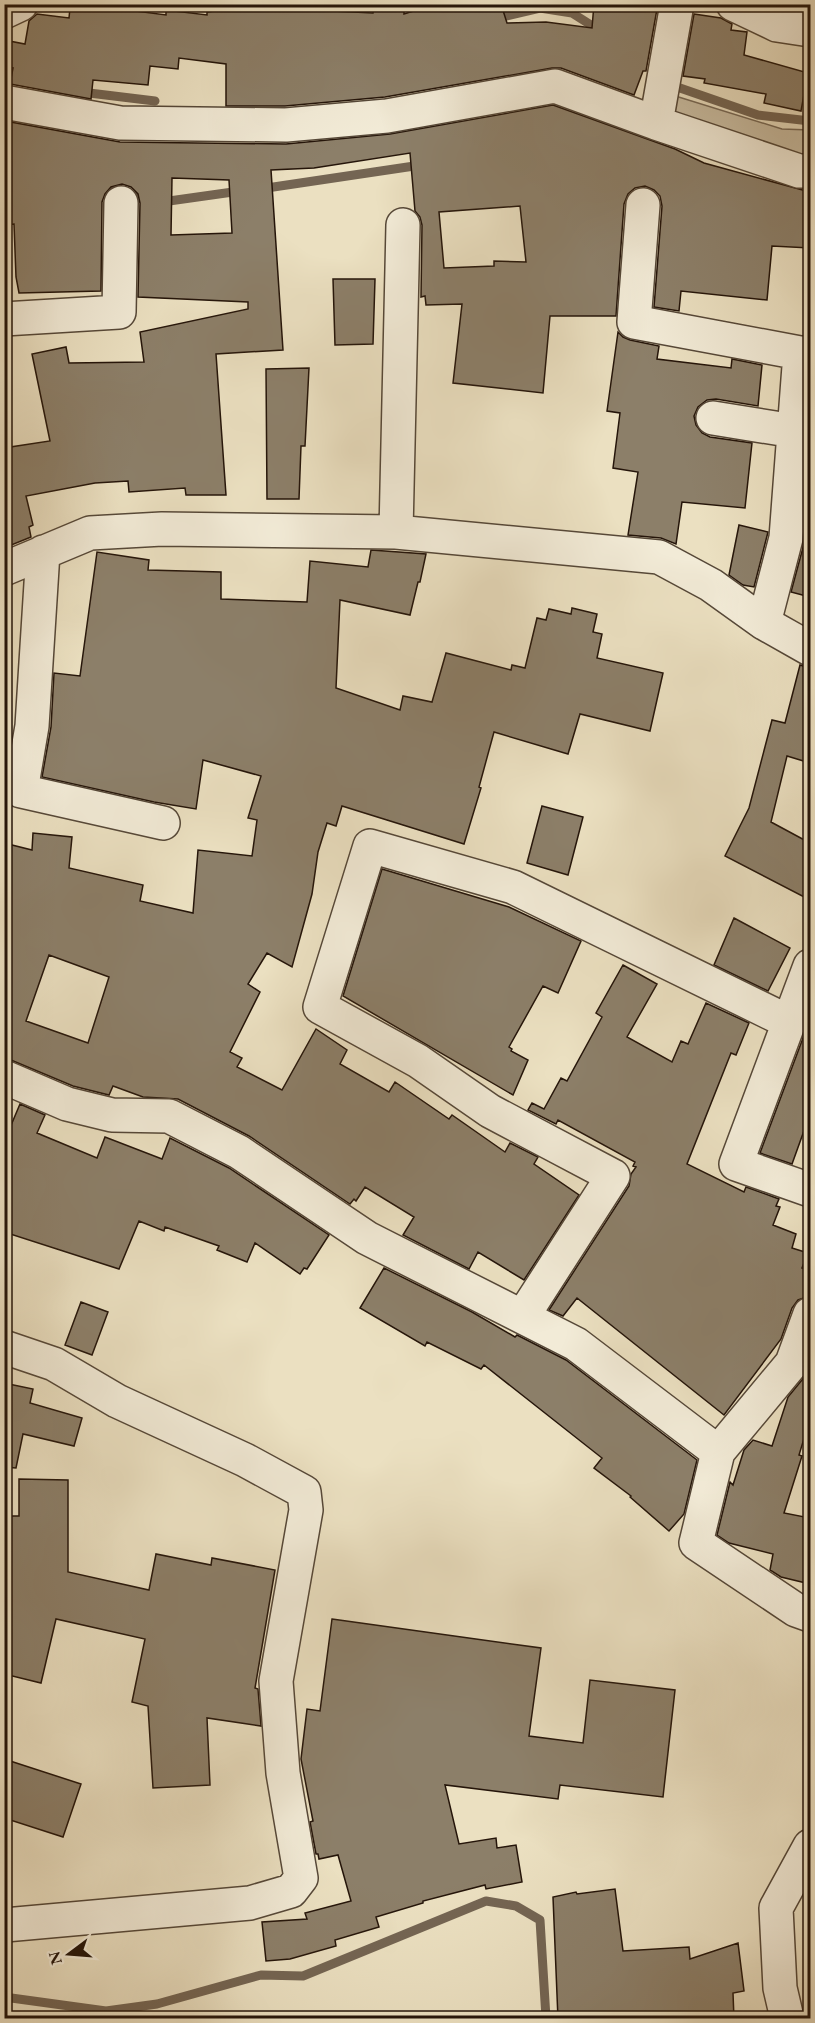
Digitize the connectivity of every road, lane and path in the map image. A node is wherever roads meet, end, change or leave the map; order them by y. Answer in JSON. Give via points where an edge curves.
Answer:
{"nodes":[{"id":1,"x":21,"y":4,"type":"edge"},
{"id":2,"x":677,"y":4,"type":"edge"},
{"id":3,"x":733,"y":4,"type":"edge"},
{"id":4,"x":4,"y":12,"type":"edge"},
{"id":5,"x":779,"y":15,"type":"edge"},
{"id":6,"x":810,"y":30,"type":"edge"},
{"id":7,"x":4,"y":102,"type":"edge"},
{"id":8,"x":656,"y":123,"type":"junction"},
{"id":9,"x":810,"y":171,"type":"edge"},
{"id":10,"x":121,"y":203,"type":"dead end"},
{"id":11,"x":643,"y":205,"type":"dead end"},
{"id":12,"x":403,"y":225,"type":"dead end"},
{"id":13,"x":4,"y":319,"type":"edge"},
{"id":14,"x":805,"y":353,"type":"edge"},
{"id":15,"x":713,"y":418,"type":"dead end"},
{"id":16,"x":794,"y":431,"type":"junction"},
{"id":17,"x":396,"y":532,"type":"junction"},
{"id":18,"x":798,"y":539,"type":"edge"},
{"id":19,"x":43,"y":552,"type":"junction"},
{"id":20,"x":4,"y":569,"type":"edge"},
{"id":21,"x":764,"y":623,"type":"junction"},
{"id":22,"x":810,"y":649,"type":"edge"},
{"id":23,"x":163,"y":823,"type":"dead end"},
{"id":24,"x":810,"y":966,"type":"edge"},
{"id":25,"x":789,"y":1023,"type":"junction"},
{"id":26,"x":4,"y":1077,"type":"edge"},
{"id":27,"x":810,"y":1190,"type":"edge"},
{"id":28,"x":810,"y":1314,"type":"edge"},
{"id":29,"x":523,"y":1316,"type":"junction"},
{"id":30,"x":4,"y":1347,"type":"edge"},
{"id":31,"x":718,"y":1452,"type":"junction"},
{"id":32,"x":810,"y":1615,"type":"edge"},
{"id":33,"x":810,"y":1846,"type":"edge"},
{"id":34,"x":5,"y":1926,"type":"edge"},
{"id":35,"x":787,"y":2019,"type":"edge"}],
"edges":[{"from":1,"to":4,"type":"street"},
{"from":2,"to":8,"type":"street"},
{"from":3,"to":5,"type":"street"},
{"from":5,"to":6,"type":"street"},
{"from":7,"to":8,"type":"street","via":[[120,123],[286,125],[387,116],[555,86]]},
{"from":8,"to":9,"type":"street","via":[[799,171]]},
{"from":10,"to":13,"type":"street","via":[[119,312]]},
{"from":11,"to":14,"type":"street","via":[[634,321]]},
{"from":12,"to":17,"type":"street"},
{"from":14,"to":16,"type":"street"},
{"from":15,"to":16,"type":"street"},
{"from":16,"to":18,"type":"street"},
{"from":17,"to":19,"type":"street","via":[[90,533]]},
{"from":17,"to":21,"type":"street","via":[[659,556],[711,585]]},
{"from":18,"to":21,"type":"street"},
{"from":19,"to":20,"type":"street"},
{"from":19,"to":23,"type":"street","via":[[32,726],[21,792]]},
{"from":21,"to":22,"type":"street"},
{"from":24,"to":25,"type":"street"},
{"from":25,"to":27,"type":"street","via":[[736,1164]]},
{"from":25,"to":29,"type":"street","via":[[513,887],[370,846],[320,1007],[418,1061],[490,1110],[613,1176]]},
{"from":26,"to":29,"type":"street","via":[[67,1104],[112,1115],[169,1116],[239,1152],[367,1238]]},
{"from":28,"to":31,"type":"street","via":[[792,1363]]},
{"from":29,"to":31,"type":"street","via":[[576,1344]]},
{"from":30,"to":34,"type":"street","via":[[54,1364],[117,1401],[245,1460],[304,1492],[306,1510],[276,1682],[283,1773],[301,1878],[291,1891],[250,1903]]},
{"from":31,"to":32,"type":"street","via":[[696,1543],[796,1610]]},
{"from":33,"to":35,"type":"street","via":[[776,1908],[780,1988]]}]}
